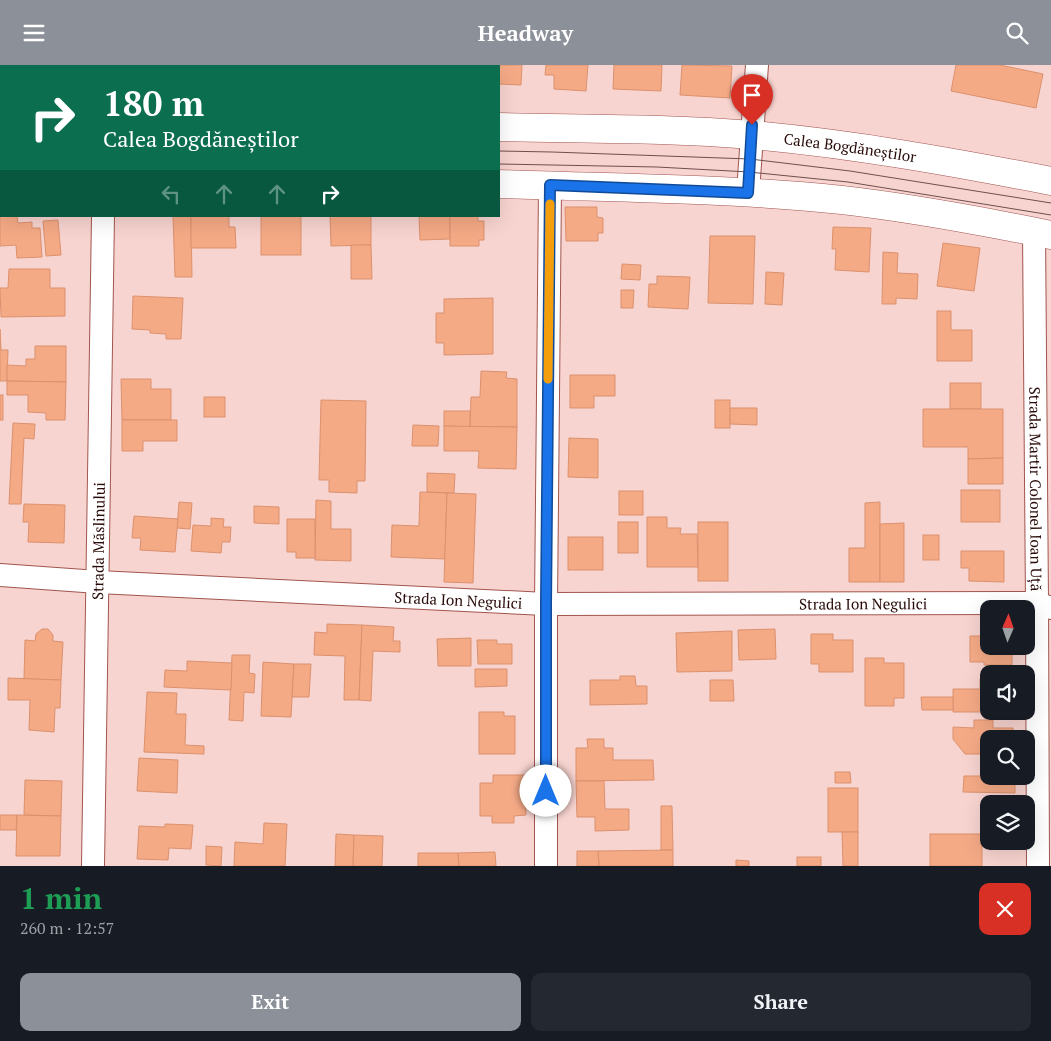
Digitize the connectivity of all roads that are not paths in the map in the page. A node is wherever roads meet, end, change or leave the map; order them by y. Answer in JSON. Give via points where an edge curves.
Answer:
{"nodes":[{"id":1,"x":757,"y":65,"type":"edge"},
{"id":2,"x":500,"y":127,"type":"edge"},
{"id":3,"x":751,"y":135,"type":"junction"},
{"id":4,"x":1051,"y":181,"type":"edge"},
{"id":5,"x":500,"y":184,"type":"edge"},
{"id":6,"x":550,"y":185,"type":"junction"},
{"id":7,"x":748,"y":193,"type":"junction"},
{"id":8,"x":103,"y":217,"type":"edge"},
{"id":9,"x":1042,"y":233,"type":"edge"},
{"id":10,"x":0,"y":575,"type":"edge"},
{"id":11,"x":98,"y":582,"type":"junction"},
{"id":12,"x":546,"y":604,"type":"junction"},
{"id":13,"x":1044,"y":605,"type":"edge"},
{"id":14,"x":93,"y":866,"type":"edge"},
{"id":15,"x":546,"y":866,"type":"edge"},
{"id":16,"x":1038,"y":866,"type":"edge"}],
"edges":[{"from":1,"to":3,"type":"street"},
{"from":2,"to":3,"type":"main road","name":"Calea Bogdăneștilor"},
{"from":3,"to":4,"type":"main road","name":"Calea Bogdăneștilor","via":[[955,162]]},
{"from":3,"to":7,"type":"street"},
{"from":5,"to":6,"type":"main road"},
{"from":6,"to":7,"type":"main road"},
{"from":6,"to":12,"type":"street"},
{"from":7,"to":9,"type":"main road","via":[[844,200],[938,213]]},
{"from":8,"to":11,"type":"street","name":"Strada Măslinului"},
{"from":9,"to":13,"type":"street","name":"Strada Martir Colonel Ioan Uță"},
{"from":10,"to":11,"type":"street","name":"Strada Ion Negulici"},
{"from":11,"to":12,"type":"street","name":"Strada Ion Negulici"},
{"from":11,"to":14,"type":"street","name":"Strada Măslinului"},
{"from":12,"to":13,"type":"street","name":"Strada Ion Negulici"},
{"from":12,"to":15,"type":"street"},
{"from":13,"to":16,"type":"street","name":"Strada Martir Colonel Ioan Uță"}]}
